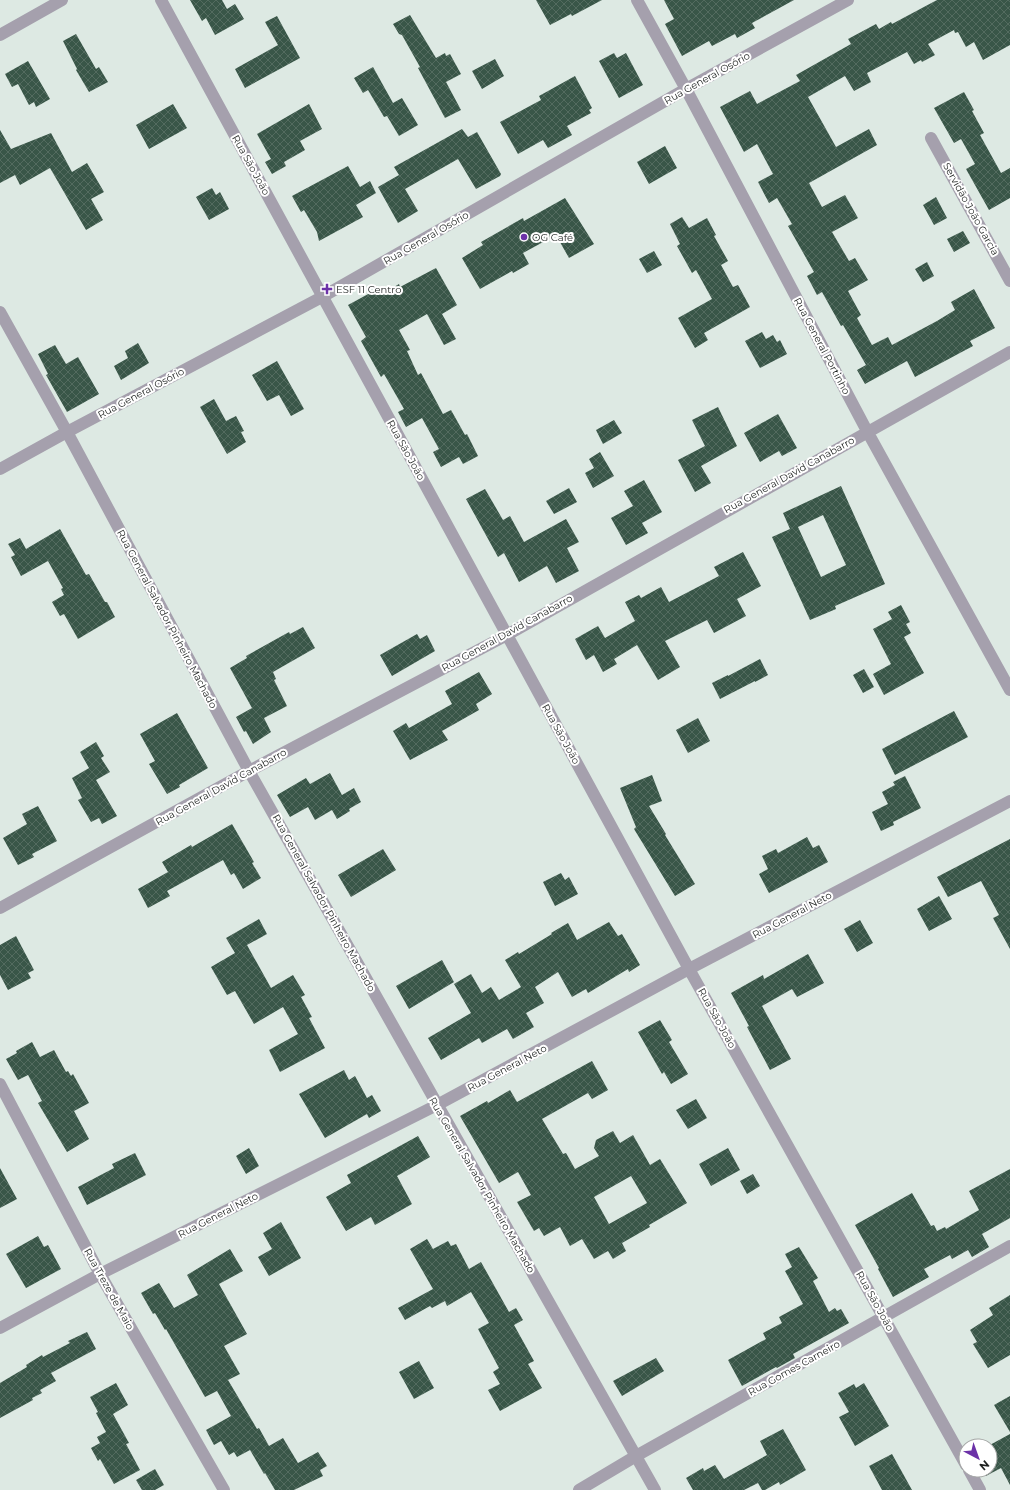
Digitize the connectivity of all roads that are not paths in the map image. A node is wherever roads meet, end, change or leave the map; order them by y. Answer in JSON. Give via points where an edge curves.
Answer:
{"nodes":[{"id":1,"x":62,"y":0,"type":"edge"},
{"id":2,"x":161,"y":0,"type":"edge"},
{"id":3,"x":637,"y":0,"type":"edge"},
{"id":4,"x":848,"y":0,"type":"edge"},
{"id":5,"x":0,"y":35,"type":"edge"},
{"id":6,"x":686,"y":89,"type":"junction"},
{"id":7,"x":931,"y":138,"type":"dead end"},
{"id":8,"x":1010,"y":281,"type":"edge"},
{"id":9,"x":322,"y":297,"type":"junction"},
{"id":10,"x":0,"y":312,"type":"edge"},
{"id":11,"x":1010,"y":352,"type":"edge"},
{"id":12,"x":867,"y":431,"type":"junction"},
{"id":13,"x":67,"y":432,"type":"junction"},
{"id":14,"x":0,"y":469,"type":"edge"},
{"id":15,"x":507,"y":635,"type":"junction"},
{"id":16,"x":1010,"y":690,"type":"edge"},
{"id":17,"x":249,"y":771,"type":"junction"},
{"id":18,"x":1010,"y":801,"type":"edge"},
{"id":19,"x":0,"y":908,"type":"edge"},
{"id":20,"x":689,"y":969,"type":"junction"},
{"id":21,"x":0,"y":1084,"type":"edge"},
{"id":22,"x":437,"y":1105,"type":"junction"},
{"id":23,"x":1010,"y":1246,"type":"edge"},
{"id":24,"x":100,"y":1274,"type":"junction"},
{"id":25,"x":885,"y":1318,"type":"junction"},
{"id":26,"x":0,"y":1328,"type":"edge"},
{"id":27,"x":958,"y":1450,"type":"edge"},
{"id":28,"x":636,"y":1456,"type":"junction"},
{"id":29,"x":973,"y":1478,"type":"edge"},
{"id":30,"x":224,"y":1490,"type":"edge"},
{"id":31,"x":579,"y":1490,"type":"edge"},
{"id":32,"x":655,"y":1490,"type":"edge"},
{"id":33,"x":980,"y":1490,"type":"edge"}],
"edges":[{"from":1,"to":5,"type":"street"},
{"from":2,"to":9,"type":"street","name":"Rua São João"},
{"from":3,"to":6,"type":"street","name":"Rua General Portinho"},
{"from":4,"to":6,"type":"street","name":"Rua General Osório"},
{"from":6,"to":9,"type":"street","name":"Rua General Osório"},
{"from":6,"to":12,"type":"street","name":"Rua General Portinho"},
{"from":7,"to":8,"type":"street","name":"Servidão João Garcia"},
{"from":9,"to":13,"type":"street","name":"Rua General Osório"},
{"from":9,"to":15,"type":"street","name":"Rua São João"},
{"from":10,"to":13,"type":"street","name":"Rua General Salvador Pinheiro Machado"},
{"from":11,"to":12,"type":"street","name":"Rua General David Canabarro"},
{"from":12,"to":15,"type":"street","name":"Rua General David Canabarro"},
{"from":12,"to":16,"type":"street","name":"Rua General Portinho"},
{"from":13,"to":14,"type":"street","name":"Rua General Osório"},
{"from":13,"to":17,"type":"street","name":"Rua General Salvador Pinheiro Machado"},
{"from":15,"to":17,"type":"street","name":"Rua General David Canabarro"},
{"from":15,"to":20,"type":"street","name":"Rua São João"},
{"from":17,"to":19,"type":"street","name":"Rua General David Canabarro"},
{"from":17,"to":22,"type":"street","name":"Rua General Salvador Pinheiro Machado"},
{"from":18,"to":20,"type":"street","name":"Rua General Neto"},
{"from":20,"to":22,"type":"street","name":"Rua General Neto"},
{"from":20,"to":25,"type":"street","name":"Rua São João"},
{"from":21,"to":24,"type":"street","name":"Rua Treze de Maio"},
{"from":22,"to":24,"type":"street","name":"Rua General Neto"},
{"from":22,"to":28,"type":"street","name":"Rua General Salvador Pinheiro Machado"},
{"from":23,"to":25,"type":"street","name":"Rua Gomes Carneiro"},
{"from":24,"to":26,"type":"street","name":"Rua General Neto"},
{"from":24,"to":30,"type":"street","name":"Rua Treze de Maio"},
{"from":25,"to":27,"type":"street","name":"Rua São João"},
{"from":25,"to":28,"type":"street","name":"Rua Gomes Carneiro"},
{"from":28,"to":31,"type":"street","name":"Rua Gomes Carneiro"},
{"from":28,"to":32,"type":"street","name":"Rua General Salvador Pinheiro Machado"},
{"from":29,"to":33,"type":"street"}]}
